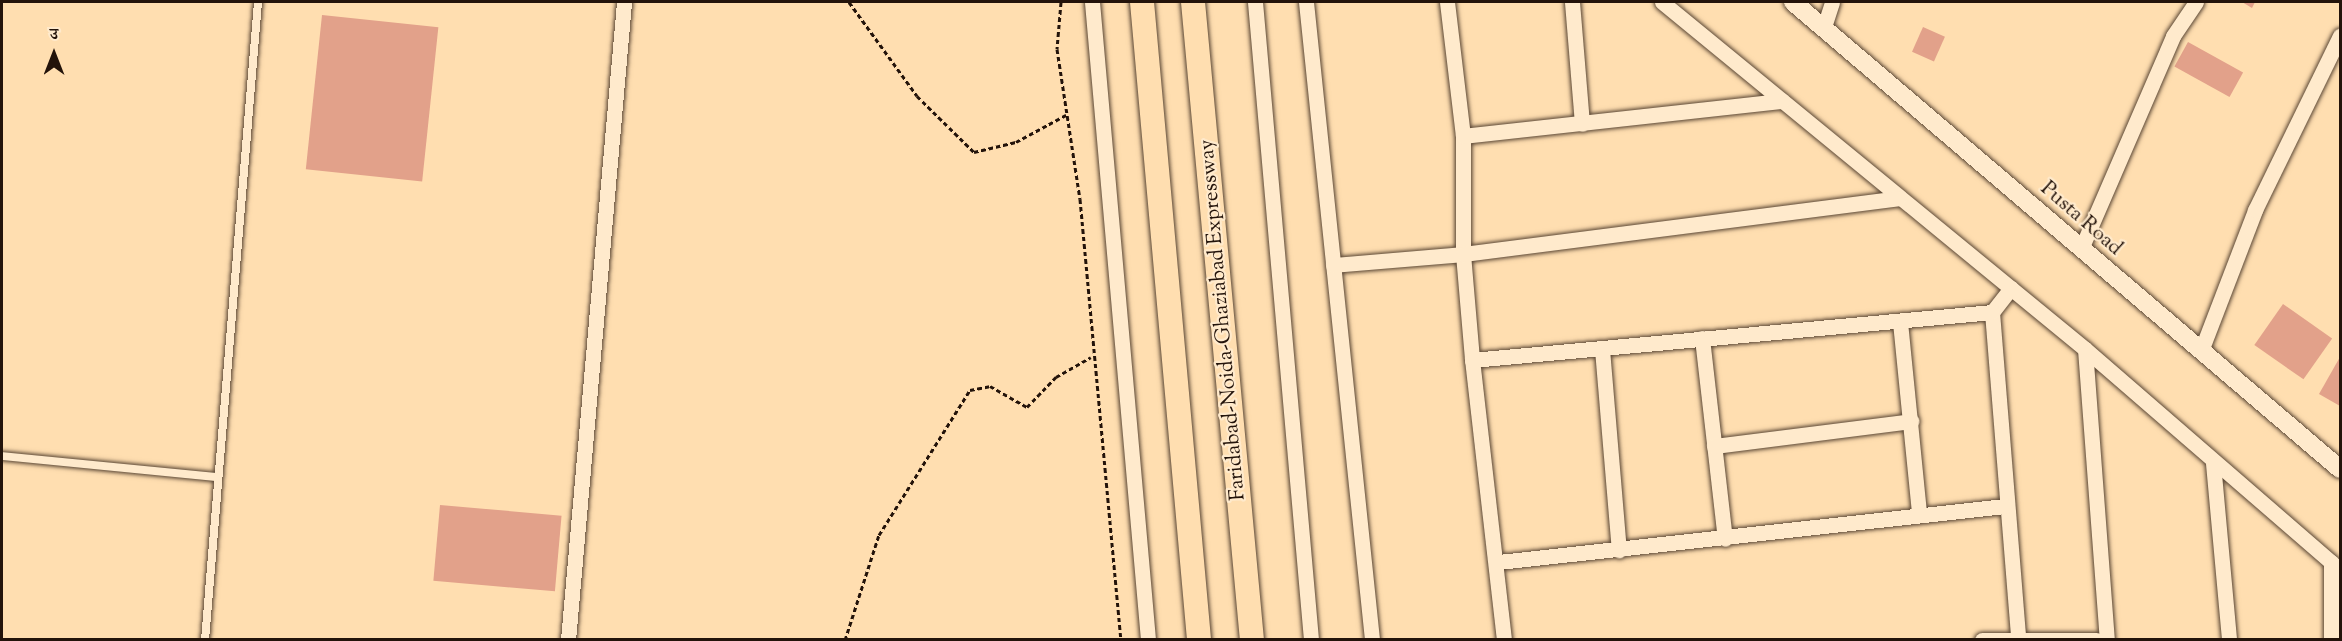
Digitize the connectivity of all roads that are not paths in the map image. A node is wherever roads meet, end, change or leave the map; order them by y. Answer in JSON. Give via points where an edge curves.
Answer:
{"nodes":[{"id":1,"x":258,"y":2,"type":"edge"},
{"id":2,"x":624,"y":2,"type":"edge"},
{"id":3,"x":1092,"y":2,"type":"edge"},
{"id":4,"x":1142,"y":2,"type":"edge"},
{"id":5,"x":1193,"y":2,"type":"edge"},
{"id":6,"x":1255,"y":2,"type":"edge"},
{"id":7,"x":1306,"y":2,"type":"edge"},
{"id":8,"x":1447,"y":2,"type":"edge"},
{"id":9,"x":1572,"y":2,"type":"edge"},
{"id":10,"x":1662,"y":2,"type":"edge"},
{"id":11,"x":1793,"y":2,"type":"edge"},
{"id":12,"x":1832,"y":2,"type":"edge"},
{"id":13,"x":2196,"y":2,"type":"edge"},
{"id":14,"x":1824,"y":27,"type":"junction"},
{"id":15,"x":2340,"y":36,"type":"edge"},
{"id":16,"x":1782,"y":100,"type":"junction"},
{"id":17,"x":1582,"y":124,"type":"junction"},
{"id":18,"x":1463,"y":136,"type":"junction"},
{"id":19,"x":1898,"y":198,"type":"junction"},
{"id":20,"x":2081,"y":249,"type":"junction"},
{"id":21,"x":1463,"y":254,"type":"junction"},
{"id":22,"x":1333,"y":265,"type":"junction"},
{"id":23,"x":2011,"y":288,"type":"junction"},
{"id":24,"x":1992,"y":312,"type":"junction"},
{"id":25,"x":1900,"y":322,"type":"junction"},
{"id":26,"x":1702,"y":338,"type":"junction"},
{"id":27,"x":1602,"y":349,"type":"junction"},
{"id":28,"x":2085,"y":349,"type":"junction"},
{"id":29,"x":2201,"y":351,"type":"junction"},
{"id":30,"x":1472,"y":360,"type":"junction"},
{"id":31,"x":1911,"y":421,"type":"junction"},
{"id":32,"x":1714,"y":446,"type":"junction"},
{"id":33,"x":2,"y":456,"type":"edge"},
{"id":34,"x":2213,"y":463,"type":"junction"},
{"id":35,"x":2340,"y":469,"type":"edge"},
{"id":36,"x":217,"y":477,"type":"junction"},
{"id":37,"x":2005,"y":506,"type":"junction"},
{"id":38,"x":1919,"y":513,"type":"junction"},
{"id":39,"x":1725,"y":539,"type":"junction"},
{"id":40,"x":1619,"y":550,"type":"junction"},
{"id":41,"x":1499,"y":562,"type":"junction"},
{"id":42,"x":2336,"y":566,"type":"edge"},
{"id":43,"x":2018,"y":636,"type":"junction"},
{"id":44,"x":205,"y":639,"type":"edge"},
{"id":45,"x":568,"y":639,"type":"edge"},
{"id":46,"x":1148,"y":639,"type":"edge"},
{"id":47,"x":1199,"y":639,"type":"edge"},
{"id":48,"x":1252,"y":639,"type":"edge"},
{"id":49,"x":1311,"y":639,"type":"edge"},
{"id":50,"x":1372,"y":639,"type":"edge"},
{"id":51,"x":1504,"y":639,"type":"edge"},
{"id":52,"x":1982,"y":639,"type":"edge"},
{"id":53,"x":2096,"y":639,"type":"edge"},
{"id":54,"x":2107,"y":639,"type":"edge"},
{"id":55,"x":2229,"y":639,"type":"edge"},
{"id":56,"x":2331,"y":639,"type":"edge"}],
"edges":[{"from":1,"to":36,"type":"lane"},
{"from":2,"to":45,"type":"street"},
{"from":3,"to":46,"type":"street"},
{"from":4,"to":47,"type":"main road"},
{"from":5,"to":48,"type":"main road","name":"Faridabad-Noida-Ghaziabad Expressway"},
{"from":6,"to":49,"type":"street"},
{"from":7,"to":22,"type":"street"},
{"from":8,"to":18,"type":"street"},
{"from":9,"to":17,"type":"street"},
{"from":10,"to":16,"type":"street"},
{"from":11,"to":14,"type":"street","name":"Pusta Road"},
{"from":12,"to":14,"type":"street"},
{"from":13,"to":20,"type":"street","via":[[2174,36]]},
{"from":14,"to":20,"type":"street","name":"Pusta Road"},
{"from":15,"to":29,"type":"street","via":[[2255,210]]},
{"from":16,"to":17,"type":"street"},
{"from":16,"to":19,"type":"street"},
{"from":17,"to":18,"type":"street"},
{"from":18,"to":21,"type":"street"},
{"from":19,"to":21,"type":"street"},
{"from":19,"to":23,"type":"street"},
{"from":20,"to":29,"type":"street","name":"Pusta Road"},
{"from":21,"to":22,"type":"street"},
{"from":21,"to":30,"type":"street"},
{"from":22,"to":50,"type":"street"},
{"from":23,"to":24,"type":"street"},
{"from":23,"to":28,"type":"street"},
{"from":24,"to":25,"type":"street"},
{"from":24,"to":37,"type":"street"},
{"from":25,"to":26,"type":"street"},
{"from":25,"to":31,"type":"street"},
{"from":26,"to":27,"type":"street"},
{"from":26,"to":32,"type":"street"},
{"from":27,"to":30,"type":"street"},
{"from":27,"to":40,"type":"street"},
{"from":28,"to":34,"type":"street"},
{"from":28,"to":54,"type":"street"},
{"from":29,"to":35,"type":"street","name":"Pusta Road"},
{"from":30,"to":41,"type":"street"},
{"from":31,"to":32,"type":"street"},
{"from":31,"to":38,"type":"street"},
{"from":32,"to":39,"type":"street"},
{"from":33,"to":36,"type":"lane"},
{"from":34,"to":42,"type":"street"},
{"from":34,"to":55,"type":"street"},
{"from":36,"to":44,"type":"lane"},
{"from":37,"to":38,"type":"street"},
{"from":37,"to":43,"type":"street"},
{"from":38,"to":39,"type":"street"},
{"from":39,"to":40,"type":"street"},
{"from":40,"to":41,"type":"street"},
{"from":41,"to":51,"type":"street"},
{"from":42,"to":56,"type":"street"},
{"from":43,"to":52,"type":"street"},
{"from":43,"to":53,"type":"street"}]}
